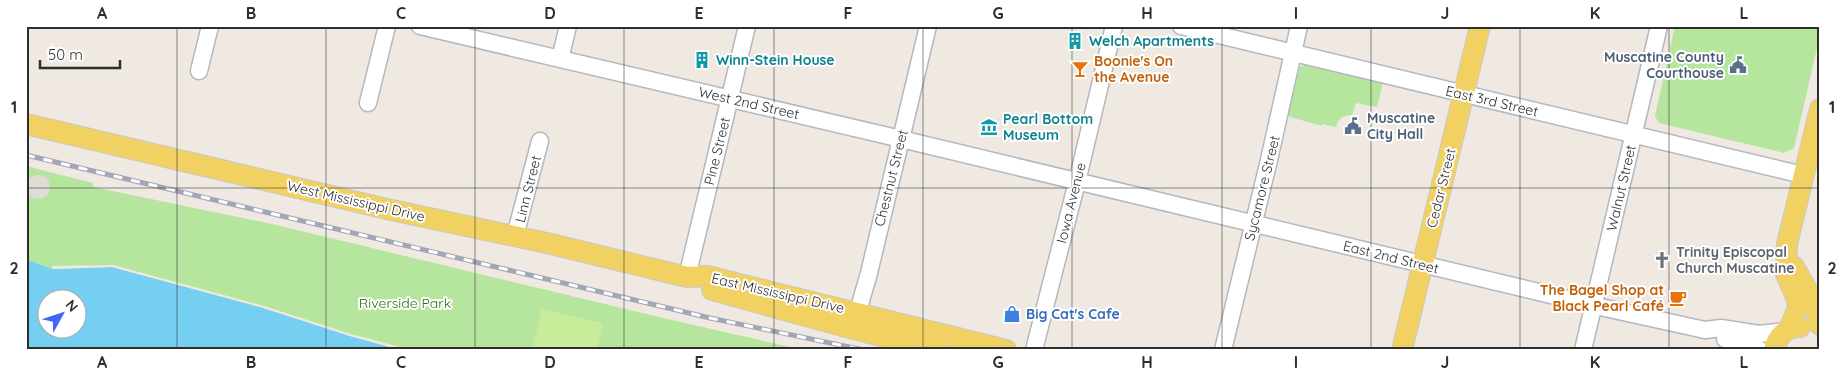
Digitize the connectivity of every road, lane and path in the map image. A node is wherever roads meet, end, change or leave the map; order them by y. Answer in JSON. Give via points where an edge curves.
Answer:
{"nodes":[{"id":1,"x":210,"y":26,"type":"edge"},
{"id":2,"x":387,"y":26,"type":"edge"},
{"id":3,"x":420,"y":26,"type":"edge"},
{"id":4,"x":568,"y":26,"type":"edge"},
{"id":5,"x":747,"y":26,"type":"edge"},
{"id":6,"x":928,"y":26,"type":"edge"},
{"id":7,"x":1114,"y":26,"type":"edge"},
{"id":8,"x":1181,"y":26,"type":"edge"},
{"id":9,"x":1299,"y":26,"type":"edge"},
{"id":10,"x":1480,"y":26,"type":"edge"},
{"id":11,"x":1659,"y":26,"type":"edge"},
{"id":12,"x":1294,"y":53,"type":"junction"},
{"id":13,"x":560,"y":59,"type":"junction"},
{"id":14,"x":199,"y":71,"type":"dead end"},
{"id":15,"x":1464,"y":94,"type":"junction"},
{"id":16,"x":729,"y":99,"type":"junction"},
{"id":17,"x":368,"y":103,"type":"dead end"},
{"id":18,"x":1820,"y":108,"type":"edge"},
{"id":19,"x":26,"y":124,"type":"edge"},
{"id":20,"x":1634,"y":134,"type":"junction"},
{"id":21,"x":901,"y":139,"type":"junction"},
{"id":22,"x":540,"y":141,"type":"dead end"},
{"id":23,"x":1803,"y":175,"type":"junction"},
{"id":24,"x":1077,"y":182,"type":"junction"},
{"id":25,"x":1253,"y":224,"type":"junction"},
{"id":26,"x":516,"y":236,"type":"junction"},
{"id":27,"x":1786,"y":258,"type":"junction"},
{"id":28,"x":1423,"y":265,"type":"junction"},
{"id":29,"x":687,"y":277,"type":"junction"},
{"id":30,"x":1593,"y":305,"type":"junction"},
{"id":31,"x":856,"y":321,"type":"junction"},
{"id":32,"x":1820,"y":325,"type":"edge"},
{"id":33,"x":1705,"y":330,"type":"junction"},
{"id":34,"x":1787,"y":330,"type":"junction"},
{"id":35,"x":1820,"y":335,"type":"edge"},
{"id":36,"x":936,"y":350,"type":"edge"},
{"id":37,"x":1006,"y":350,"type":"edge"},
{"id":38,"x":1034,"y":350,"type":"edge"},
{"id":39,"x":1223,"y":350,"type":"edge"},
{"id":40,"x":1402,"y":350,"type":"edge"},
{"id":41,"x":1583,"y":350,"type":"edge"},
{"id":42,"x":1760,"y":350,"type":"edge"},
{"id":43,"x":1774,"y":350,"type":"edge"}],
"edges":[{"from":1,"to":14,"type":"street"},
{"from":2,"to":17,"type":"street"},
{"from":3,"to":13,"type":"street","name":"West 2nd Street"},
{"from":4,"to":13,"type":"street"},
{"from":5,"to":16,"type":"street","name":"Pine Street"},
{"from":6,"to":21,"type":"street","name":"Chestnut Street"},
{"from":7,"to":24,"type":"street","name":"Iowa Avenue"},
{"from":8,"to":12,"type":"street","name":"East 3rd Street"},
{"from":9,"to":12,"type":"street","name":"Sycamore Street"},
{"from":10,"to":15,"type":"main road","name":"Cedar Street"},
{"from":11,"to":20,"type":"street","name":"Walnut Street"},
{"from":12,"to":15,"type":"street","name":"East 3rd Street"},
{"from":12,"to":25,"type":"street","name":"Sycamore Street"},
{"from":13,"to":16,"type":"street","name":"West 2nd Street"},
{"from":15,"to":20,"type":"street","name":"East 3rd Street"},
{"from":15,"to":28,"type":"main road","name":"Cedar Street"},
{"from":16,"to":21,"type":"street","name":"West 2nd Street"},
{"from":16,"to":29,"type":"street","name":"Pine Street"},
{"from":18,"to":23,"type":"main road"},
{"from":19,"to":26,"type":"main road","name":"West Mississippi Drive"},
{"from":20,"to":23,"type":"street","name":"East 3rd Street"},
{"from":20,"to":30,"type":"street","name":"Walnut Street"},
{"from":21,"to":24,"type":"street","name":"West 2nd Street"},
{"from":21,"to":31,"type":"street","name":"Chestnut Street"},
{"from":22,"to":26,"type":"street","name":"Linn Street"},
{"from":23,"to":27,"type":"main road"},
{"from":24,"to":25,"type":"street","name":"East 2nd Street"},
{"from":24,"to":38,"type":"street","name":"Iowa Avenue"},
{"from":25,"to":28,"type":"street","name":"East 2nd Street"},
{"from":25,"to":39,"type":"street","name":"Sycamore Street"},
{"from":26,"to":29,"type":"main road","name":"West Mississippi Drive"},
{"from":27,"to":32,"type":"main road","via":[[1815,303]]},
{"from":27,"to":34,"type":"main road","via":[[1786,274],[1798,308]]},
{"from":28,"to":30,"type":"street","name":"East 2nd Street"},
{"from":28,"to":40,"type":"main road","name":"Cedar Street"},
{"from":29,"to":31,"type":"main road","name":"East Mississippi Drive","via":[[707,276]]},
{"from":30,"to":33,"type":"street","name":"East 2nd Street"},
{"from":30,"to":41,"type":"street","name":"Walnut Street"},
{"from":31,"to":36,"type":"main road","name":"East Mississippi Drive"},
{"from":31,"to":37,"type":"main road","name":"East Mississippi Drive"},
{"from":33,"to":34,"type":"street","name":"East 2nd Street","via":[[1721,328],[1759,334]]},
{"from":33,"to":42,"type":"street","name":"East 2nd Street"},
{"from":34,"to":35,"type":"main road","via":[[1810,328]]},
{"from":34,"to":43,"type":"main road"}]}
